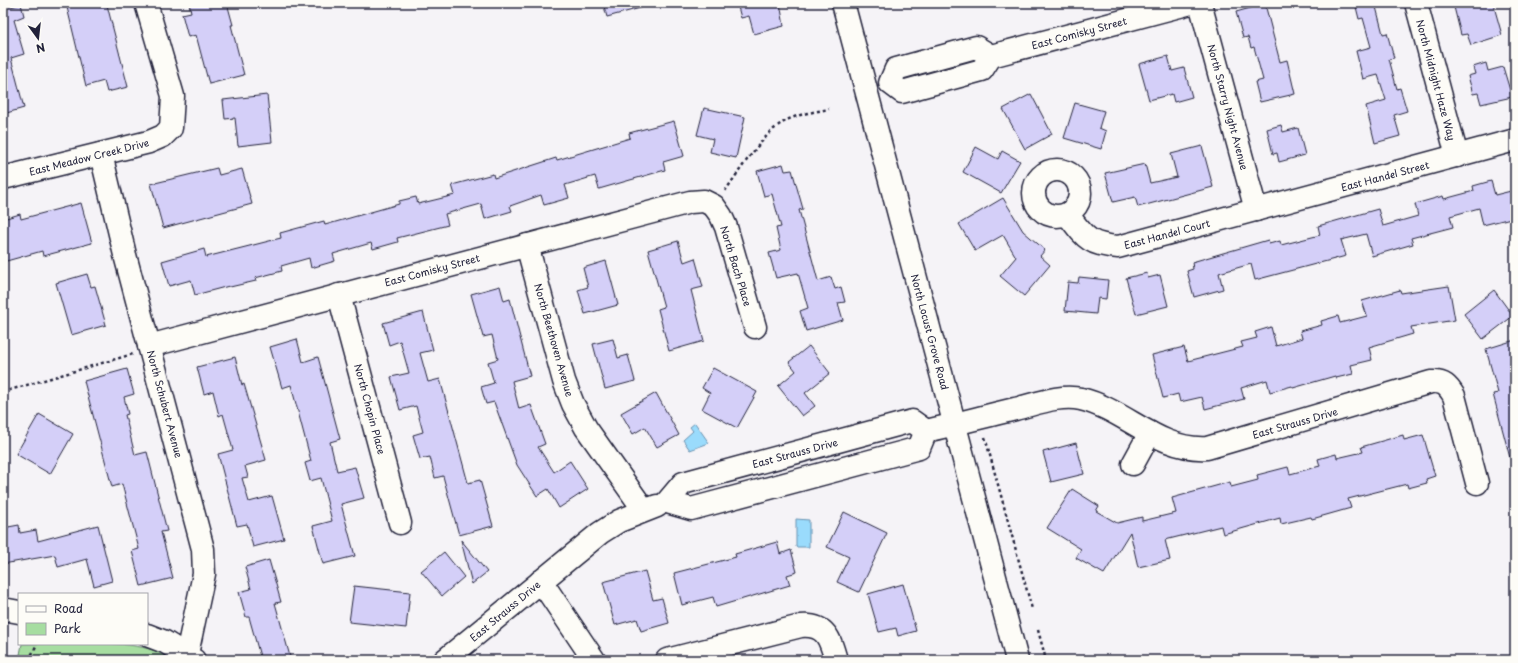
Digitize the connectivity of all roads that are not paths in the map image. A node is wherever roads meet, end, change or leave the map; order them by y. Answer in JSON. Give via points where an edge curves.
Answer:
{"nodes":[{"id":1,"x":146,"y":3,"type":"edge"},
{"id":2,"x":843,"y":3,"type":"edge"},
{"id":3,"x":1191,"y":3,"type":"edge"},
{"id":4,"x":1200,"y":3,"type":"edge"},
{"id":5,"x":1416,"y":3,"type":"edge"},
{"id":6,"x":866,"y":90,"type":"junction"},
{"id":7,"x":1515,"y":140,"type":"edge"},
{"id":8,"x":101,"y":154,"type":"junction"},
{"id":9,"x":1457,"y":156,"type":"junction"},
{"id":10,"x":3,"y":178,"type":"edge"},
{"id":11,"x":714,"y":206,"type":"joint"},
{"id":12,"x":1256,"y":210,"type":"junction"},
{"id":13,"x":1067,"y":214,"type":"dead end"},
{"id":14,"x":528,"y":245,"type":"junction"},
{"id":15,"x":339,"y":295,"type":"junction"},
{"id":16,"x":755,"y":326,"type":"dead end"},
{"id":17,"x":142,"y":350,"type":"junction"},
{"id":18,"x":954,"y":424,"type":"junction"},
{"id":19,"x":1150,"y":433,"type":"junction"},
{"id":20,"x":1133,"y":464,"type":"dead end"},
{"id":21,"x":1478,"y":482,"type":"dead end"},
{"id":22,"x":644,"y":510,"type":"junction"},
{"id":23,"x":400,"y":523,"type":"dead end"},
{"id":24,"x":541,"y":581,"type":"junction"},
{"id":25,"x":3,"y":609,"type":"edge"},
{"id":26,"x":18,"y":612,"type":"edge"},
{"id":27,"x":148,"y":635,"type":"edge"},
{"id":28,"x":190,"y":657,"type":"edge"},
{"id":29,"x":445,"y":660,"type":"edge"},
{"id":30,"x":594,"y":660,"type":"edge"},
{"id":31,"x":667,"y":660,"type":"edge"},
{"id":32,"x":836,"y":660,"type":"edge"},
{"id":33,"x":1017,"y":660,"type":"edge"}],
"edges":[{"from":1,"to":8,"type":"street","name":"East Meadow Creek Drive","via":[[173,96],[171,128],[163,136],[149,142]]},
{"from":2,"to":6,"type":"street","name":"North Locust Grove Road"},
{"from":3,"to":6,"type":"street","name":"East Comisky Street","via":[[991,56],[982,70],[902,92],[890,83]]},
{"from":4,"to":12,"type":"street","name":"North Starry Night Avenue"},
{"from":5,"to":9,"type":"street","name":"North Midnight Haze Way"},
{"from":6,"to":18,"type":"street","name":"North Locust Grove Road"},
{"from":7,"to":9,"type":"street","name":"East Handel Street"},
{"from":8,"to":10,"type":"street","name":"East Meadow Creek Drive"},
{"from":8,"to":17,"type":"street","name":"North Schubert Avenue"},
{"from":9,"to":12,"type":"street","name":"East Handel Street"},
{"from":11,"to":14,"type":"street","name":"East Comisky Street","via":[[704,201],[690,202]]},
{"from":11,"to":16,"type":"street","name":"North Bach Place","via":[[726,227]]},
{"from":12,"to":13,"type":"street","name":"East Handel Court","via":[[1118,247],[1100,246],[1085,237]]},
{"from":14,"to":15,"type":"street","name":"East Comisky Street"},
{"from":14,"to":22,"type":"street","name":"North Beethoven Avenue","via":[[572,404]]},
{"from":15,"to":17,"type":"street","name":"East Comisky Street"},
{"from":15,"to":23,"type":"street","name":"North Chopin Place"},
{"from":17,"to":28,"type":"street","name":"North Schubert Avenue","via":[[204,549],[204,574]]},
{"from":18,"to":19,"type":"street","name":"East Strauss Drive","via":[[1048,400],[1080,399],[1107,408]]},
{"from":18,"to":22,"type":"street","name":"East Strauss Drive","via":[[926,431],[912,421],[683,483],[667,502]]},
{"from":18,"to":33,"type":"street","name":"North Locust Grove Road"},
{"from":19,"to":20,"type":"street"},
{"from":19,"to":21,"type":"street","name":"East Strauss Drive","via":[[1188,448],[1207,448],[1441,381],[1448,386],[1454,396]]},
{"from":22,"to":24,"type":"street","name":"East Strauss Drive","via":[[600,533]]},
{"from":24,"to":29,"type":"street","name":"East Strauss Drive"},
{"from":24,"to":30,"type":"street"},
{"from":25,"to":26,"type":"street"},
{"from":27,"to":28,"type":"street"},
{"from":31,"to":32,"type":"street","via":[[810,625],[819,627],[826,635]]}]}
